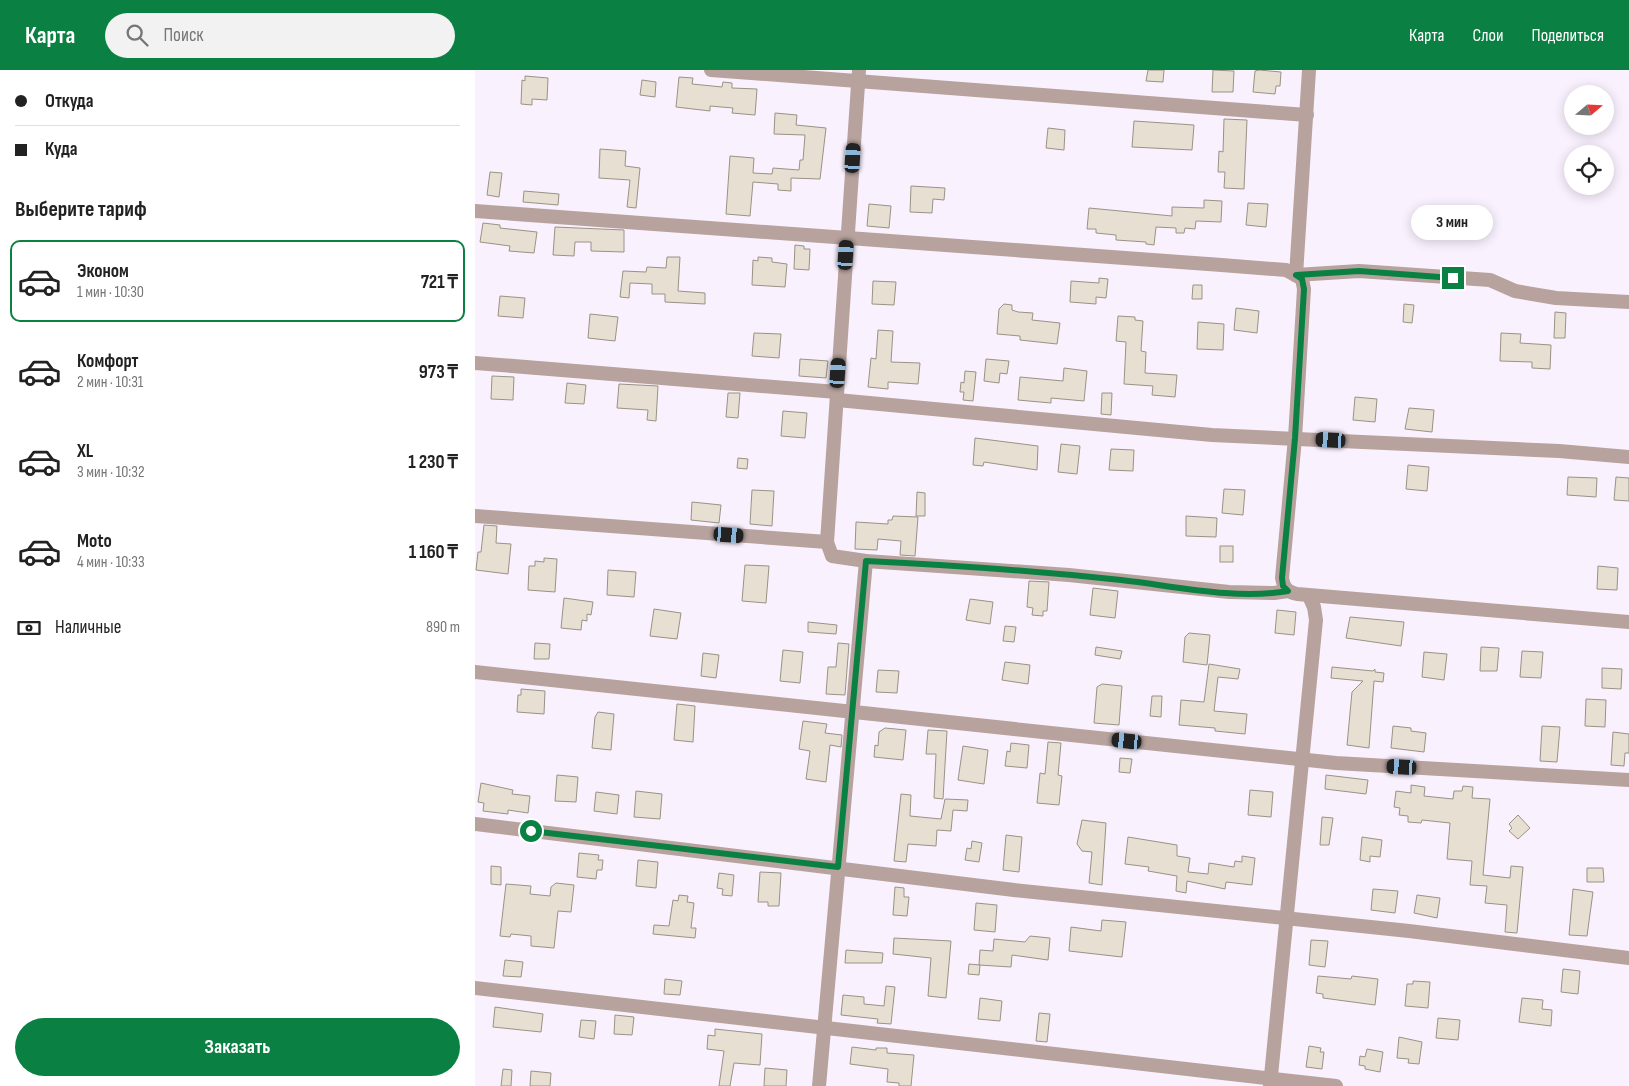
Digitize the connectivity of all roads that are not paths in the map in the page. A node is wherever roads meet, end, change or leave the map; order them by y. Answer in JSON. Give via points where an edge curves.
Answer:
{"nodes":[{"id":1,"x":711,"y":70,"type":"edge"},
{"id":2,"x":1309,"y":70,"type":"edge"},
{"id":3,"x":858,"y":75,"type":"edge"},
{"id":4,"x":1307,"y":115,"type":"junction"},
{"id":5,"x":475,"y":211,"type":"edge"},
{"id":6,"x":847,"y":235,"type":"junction"},
{"id":7,"x":1296,"y":275,"type":"junction"},
{"id":8,"x":1629,"y":302,"type":"edge"},
{"id":9,"x":475,"y":364,"type":"edge"},
{"id":10,"x":837,"y":396,"type":"junction"},
{"id":11,"x":1295,"y":438,"type":"junction"},
{"id":12,"x":1629,"y":457,"type":"edge"},
{"id":13,"x":475,"y":516,"type":"edge"},
{"id":14,"x":827,"y":542,"type":"junction"},
{"id":15,"x":866,"y":561,"type":"junction"},
{"id":16,"x":1288,"y":591,"type":"junction"},
{"id":17,"x":1309,"y":596,"type":"junction"},
{"id":18,"x":1629,"y":622,"type":"edge"},
{"id":19,"x":475,"y":672,"type":"edge"},
{"id":20,"x":853,"y":710,"type":"junction"},
{"id":21,"x":1301,"y":759,"type":"junction"},
{"id":22,"x":1629,"y":780,"type":"edge"},
{"id":23,"x":475,"y":824,"type":"edge"},
{"id":24,"x":838,"y":867,"type":"junction"},
{"id":25,"x":1286,"y":920,"type":"junction"},
{"id":26,"x":1629,"y":958,"type":"edge"},
{"id":27,"x":475,"y":988,"type":"edge"},
{"id":28,"x":824,"y":1029,"type":"junction"},
{"id":29,"x":1270,"y":1082,"type":"edge"},
{"id":30,"x":819,"y":1086,"type":"edge"},
{"id":31,"x":1336,"y":1086,"type":"edge"}],
"edges":[{"from":1,"to":3,"type":"street"},
{"from":2,"to":4,"type":"street"},
{"from":3,"to":4,"type":"street"},
{"from":3,"to":6,"type":"street"},
{"from":4,"to":7,"type":"street"},
{"from":5,"to":6,"type":"street"},
{"from":6,"to":7,"type":"street","via":[[928,244],[1286,270]]},
{"from":6,"to":10,"type":"street"},
{"from":7,"to":8,"type":"street","via":[[1359,271],[1490,280],[1515,291],[1556,298]]},
{"from":7,"to":11,"type":"street","via":[[1302,279],[1304,289]]},
{"from":9,"to":10,"type":"street"},
{"from":10,"to":11,"type":"street","via":[[1212,435]]},
{"from":10,"to":14,"type":"street"},
{"from":11,"to":12,"type":"street"},
{"from":11,"to":16,"type":"street","via":[[1282,578]]},
{"from":13,"to":14,"type":"street"},
{"from":14,"to":15,"type":"street","via":[[832,556]]},
{"from":15,"to":16,"type":"street","via":[[1069,575],[1229,592],[1273,594]]},
{"from":15,"to":20,"type":"street"},
{"from":16,"to":17,"type":"street"},
{"from":17,"to":18,"type":"street"},
{"from":17,"to":21,"type":"street","via":[[1316,620]]},
{"from":19,"to":20,"type":"street"},
{"from":20,"to":21,"type":"street"},
{"from":20,"to":24,"type":"street"},
{"from":21,"to":22,"type":"street"},
{"from":21,"to":25,"type":"street"},
{"from":23,"to":24,"type":"street"},
{"from":24,"to":25,"type":"street"},
{"from":24,"to":28,"type":"street"},
{"from":25,"to":26,"type":"street","via":[[1409,931]]},
{"from":25,"to":29,"type":"street"},
{"from":27,"to":28,"type":"street"},
{"from":28,"to":29,"type":"street"},
{"from":28,"to":30,"type":"street"},
{"from":29,"to":31,"type":"street"}]}
